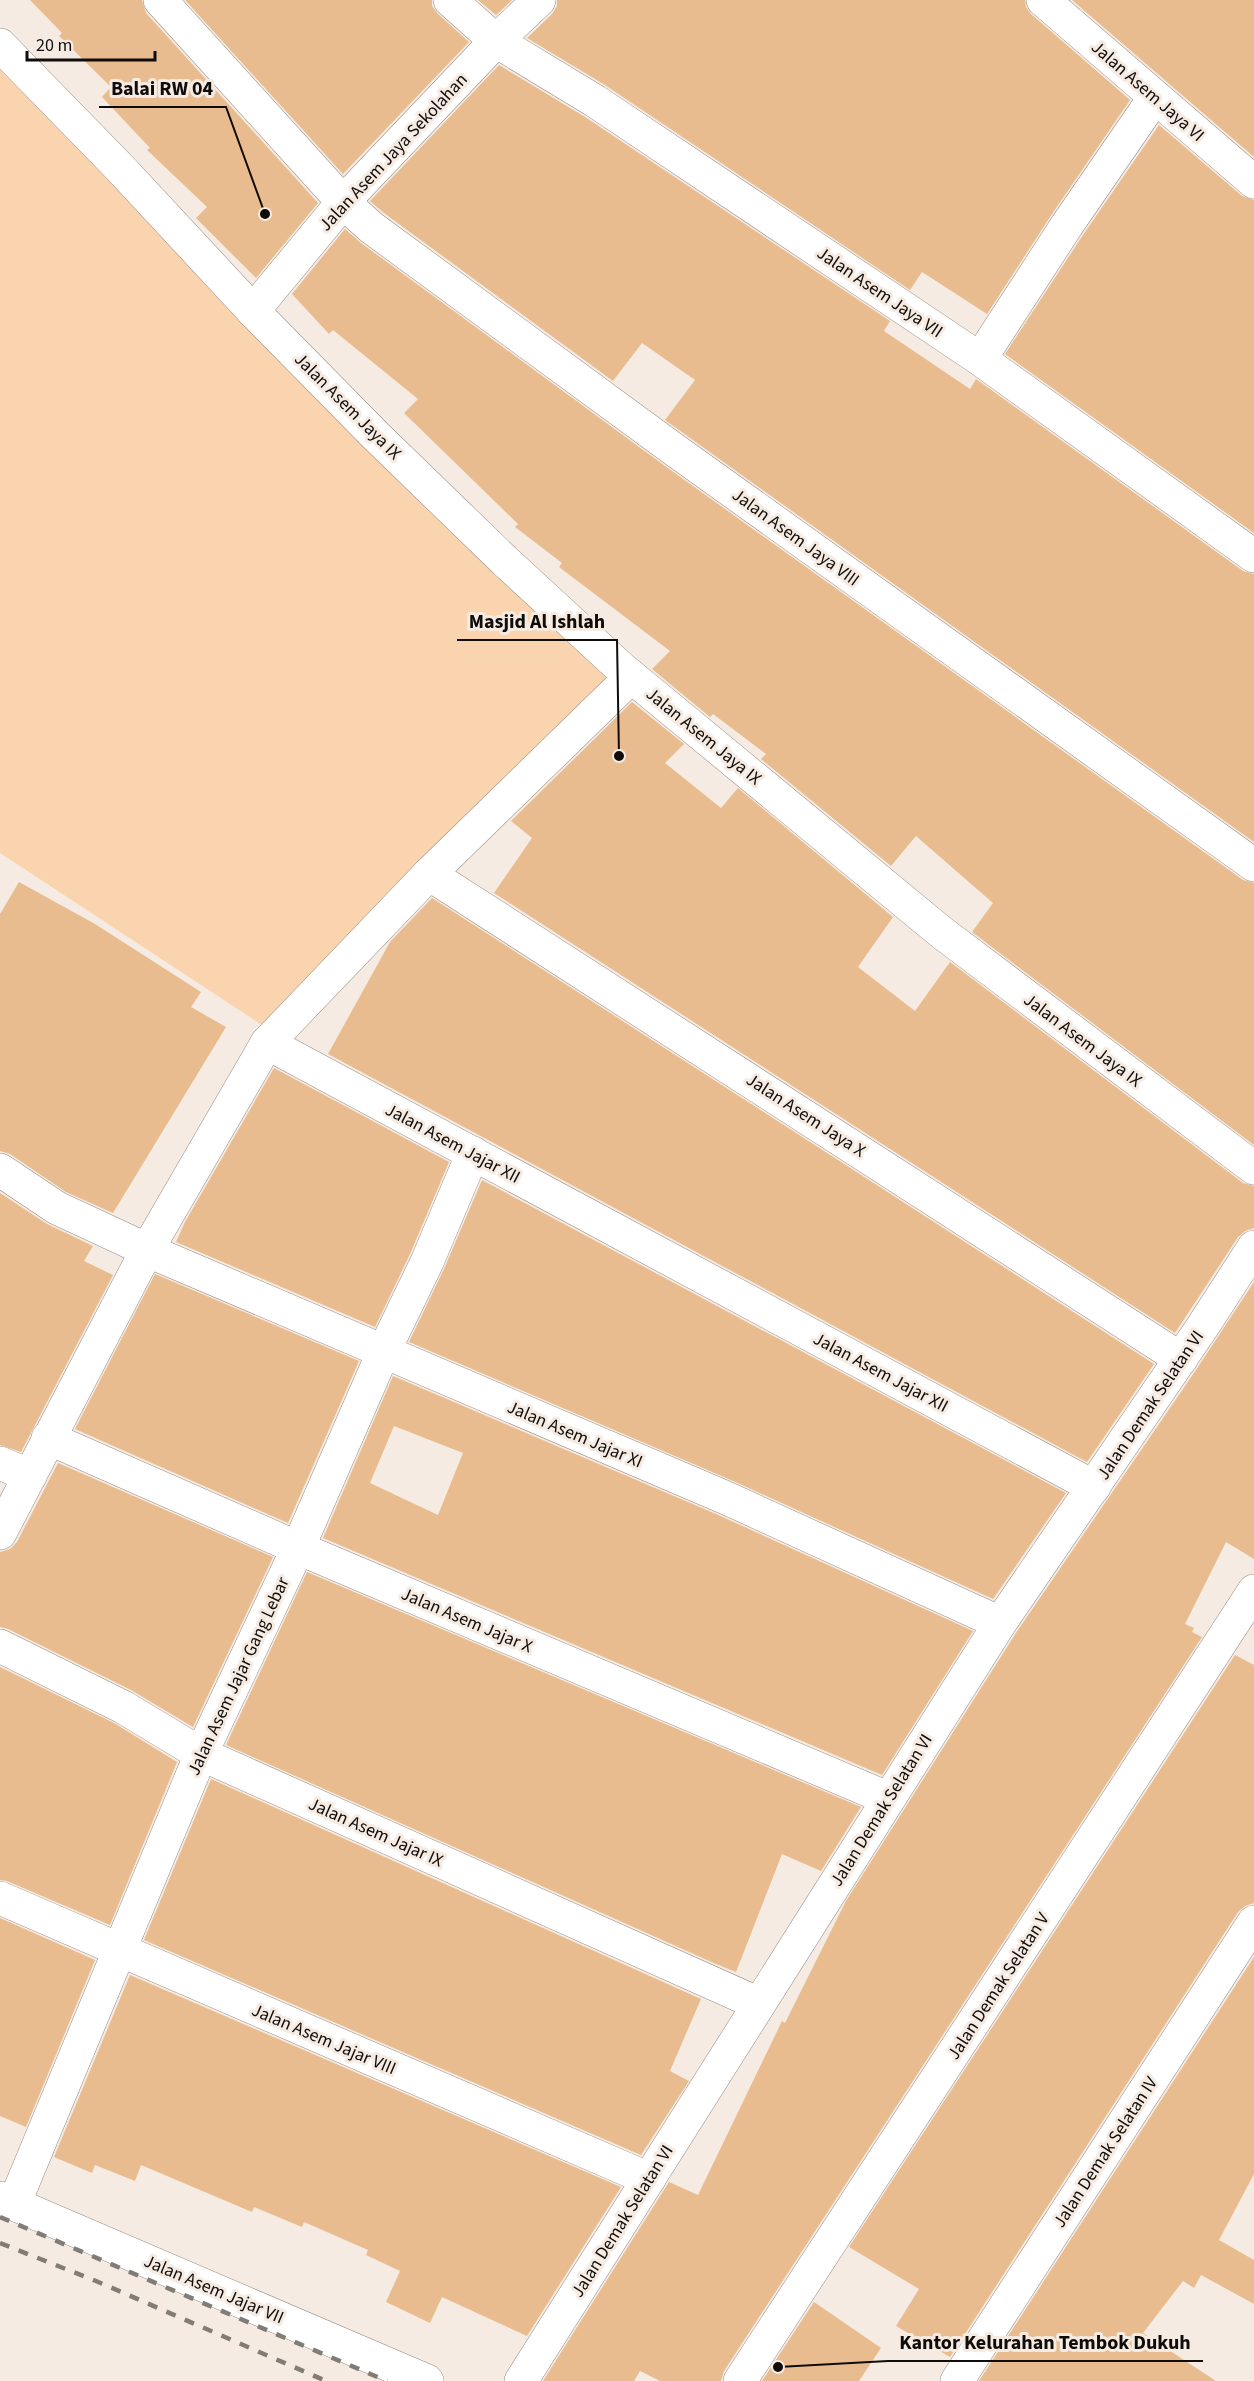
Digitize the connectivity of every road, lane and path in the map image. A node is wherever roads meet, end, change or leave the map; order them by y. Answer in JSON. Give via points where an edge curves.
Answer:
{"nodes":[{"id":1,"x":160,"y":0,"type":"edge"},
{"id":2,"x":450,"y":0,"type":"edge"},
{"id":3,"x":539,"y":0,"type":"edge"},
{"id":4,"x":1043,"y":0,"type":"edge"},
{"id":5,"x":496,"y":41,"type":"junction"},
{"id":6,"x":0,"y":45,"type":"edge"},
{"id":7,"x":1155,"y":97,"type":"junction"},
{"id":8,"x":1254,"y":182,"type":"edge"},
{"id":9,"x":343,"y":202,"type":"junction"},
{"id":10,"x":253,"y":311,"type":"junction"},
{"id":11,"x":980,"y":359,"type":"junction"},
{"id":12,"x":1254,"y":556,"type":"edge"},
{"id":13,"x":632,"y":677,"type":"junction"},
{"id":14,"x":1254,"y":865,"type":"edge"},
{"id":15,"x":429,"y":874,"type":"junction"},
{"id":16,"x":267,"y":1042,"type":"junction"},
{"id":17,"x":473,"y":1153,"type":"junction"},
{"id":18,"x":1254,"y":1168,"type":"edge"},
{"id":19,"x":0,"y":1170,"type":"edge"},
{"id":20,"x":1254,"y":1247,"type":"edge"},
{"id":21,"x":147,"y":1250,"type":"junction"},
{"id":22,"x":383,"y":1353,"type":"junction"},
{"id":23,"x":1181,"y":1359,"type":"junction"},
{"id":24,"x":48,"y":1438,"type":"junction"},
{"id":25,"x":0,"y":1463,"type":"edge"},
{"id":26,"x":30,"y":1476,"type":"junction"},
{"id":27,"x":1094,"y":1487,"type":"junction"},
{"id":28,"x":0,"y":1533,"type":"edge"},
{"id":29,"x":298,"y":1548,"type":"junction"},
{"id":30,"x":1254,"y":1591,"type":"edge"},
{"id":31,"x":1000,"y":1623,"type":"junction"},
{"id":32,"x":0,"y":1646,"type":"edge"},
{"id":33,"x":201,"y":1754,"type":"junction"},
{"id":34,"x":887,"y":1798,"type":"junction"},
{"id":35,"x":0,"y":1898,"type":"edge"},
{"id":36,"x":1254,"y":1923,"type":"edge"},
{"id":37,"x":118,"y":1950,"type":"junction"},
{"id":38,"x":759,"y":2004,"type":"junction"},
{"id":39,"x":649,"y":2179,"type":"junction"},
{"id":40,"x":7,"y":2201,"type":"edge"},
{"id":41,"x":428,"y":2381,"type":"edge"},
{"id":42,"x":521,"y":2381,"type":"edge"},
{"id":43,"x":740,"y":2381,"type":"edge"},
{"id":44,"x":957,"y":2381,"type":"edge"}],
"edges":[{"from":1,"to":9,"type":"street","name":"Jalan Asem Jaya VIII"},
{"from":2,"to":5,"type":"street","name":"Jalan Asem Jaya VII"},
{"from":3,"to":5,"type":"street","name":"Jalan Asem Jaya Sekolahan"},
{"from":4,"to":7,"type":"street","name":"Jalan Asem Jaya VI"},
{"from":5,"to":9,"type":"street","name":"Jalan Asem Jaya Sekolahan"},
{"from":5,"to":11,"type":"street","name":"Jalan Asem Jaya VII","via":[[595,101]]},
{"from":6,"to":10,"type":"street","name":"Jalan Asem Jaya IX"},
{"from":7,"to":8,"type":"street","name":"Jalan Asem Jaya VI"},
{"from":7,"to":11,"type":"street"},
{"from":9,"to":10,"type":"street","name":"Jalan Asem Jaya Sekolahan"},
{"from":9,"to":14,"type":"street","name":"Jalan Asem Jaya VIII","via":[[372,228],[676,451]]},
{"from":10,"to":13,"type":"street","name":"Jalan Asem Jaya IX","via":[[505,561]]},
{"from":11,"to":12,"type":"street","name":"Jalan Asem Jaya VII"},
{"from":13,"to":15,"type":"street"},
{"from":13,"to":18,"type":"street","name":"Jalan Asem Jaya IX","via":[[940,932]]},
{"from":15,"to":16,"type":"street"},
{"from":15,"to":23,"type":"street","name":"Jalan Asem Jaya X"},
{"from":16,"to":17,"type":"street","name":"Jalan Asem Jajar XII"},
{"from":16,"to":21,"type":"street"},
{"from":17,"to":22,"type":"street","name":"Jalan Asem Jajar Gang Lebar"},
{"from":17,"to":27,"type":"street","name":"Jalan Asem Jajar XII"},
{"from":19,"to":21,"type":"street","name":"Jalan Asem Jajar XI","via":[[57,1208]]},
{"from":20,"to":23,"type":"street","name":"Jalan Demak Selatan VI"},
{"from":21,"to":22,"type":"street","name":"Jalan Asem Jajar XI"},
{"from":21,"to":24,"type":"street"},
{"from":22,"to":29,"type":"street","name":"Jalan Asem Jajar Gang Lebar"},
{"from":22,"to":31,"type":"street","name":"Jalan Asem Jajar XI","via":[[724,1497]]},
{"from":23,"to":27,"type":"street","name":"Jalan Demak Selatan VI"},
{"from":24,"to":26,"type":"street"},
{"from":24,"to":29,"type":"street","name":"Jalan Asem Jajar X"},
{"from":25,"to":26,"type":"street"},
{"from":26,"to":28,"type":"street"},
{"from":27,"to":31,"type":"street","name":"Jalan Demak Selatan VI"},
{"from":29,"to":33,"type":"street","name":"Jalan Asem Jajar Gang Lebar"},
{"from":29,"to":34,"type":"street","name":"Jalan Asem Jajar X"},
{"from":30,"to":43,"type":"street","name":"Jalan Demak Selatan V"},
{"from":31,"to":34,"type":"street","name":"Jalan Demak Selatan VI"},
{"from":32,"to":33,"type":"street","name":"Jalan Asem Jajar IX","via":[[123,1707]]},
{"from":33,"to":37,"type":"street","name":"Jalan Asem Jajar Gang Lebar"},
{"from":33,"to":38,"type":"street","name":"Jalan Asem Jajar IX"},
{"from":34,"to":38,"type":"street","name":"Jalan Demak Selatan VI"},
{"from":35,"to":37,"type":"street","name":"Jalan Asem Jajar VIII"},
{"from":36,"to":44,"type":"street","name":"Jalan Demak Selatan IV"},
{"from":37,"to":39,"type":"street","name":"Jalan Asem Jajar VIII"},
{"from":37,"to":40,"type":"street","name":"Jalan Asem Jajar Gang Lebar"},
{"from":38,"to":39,"type":"street","name":"Jalan Demak Selatan VI"},
{"from":39,"to":42,"type":"street","name":"Jalan Demak Selatan VI"},
{"from":40,"to":41,"type":"street","name":"Jalan Asem Jajar VII"}]}
